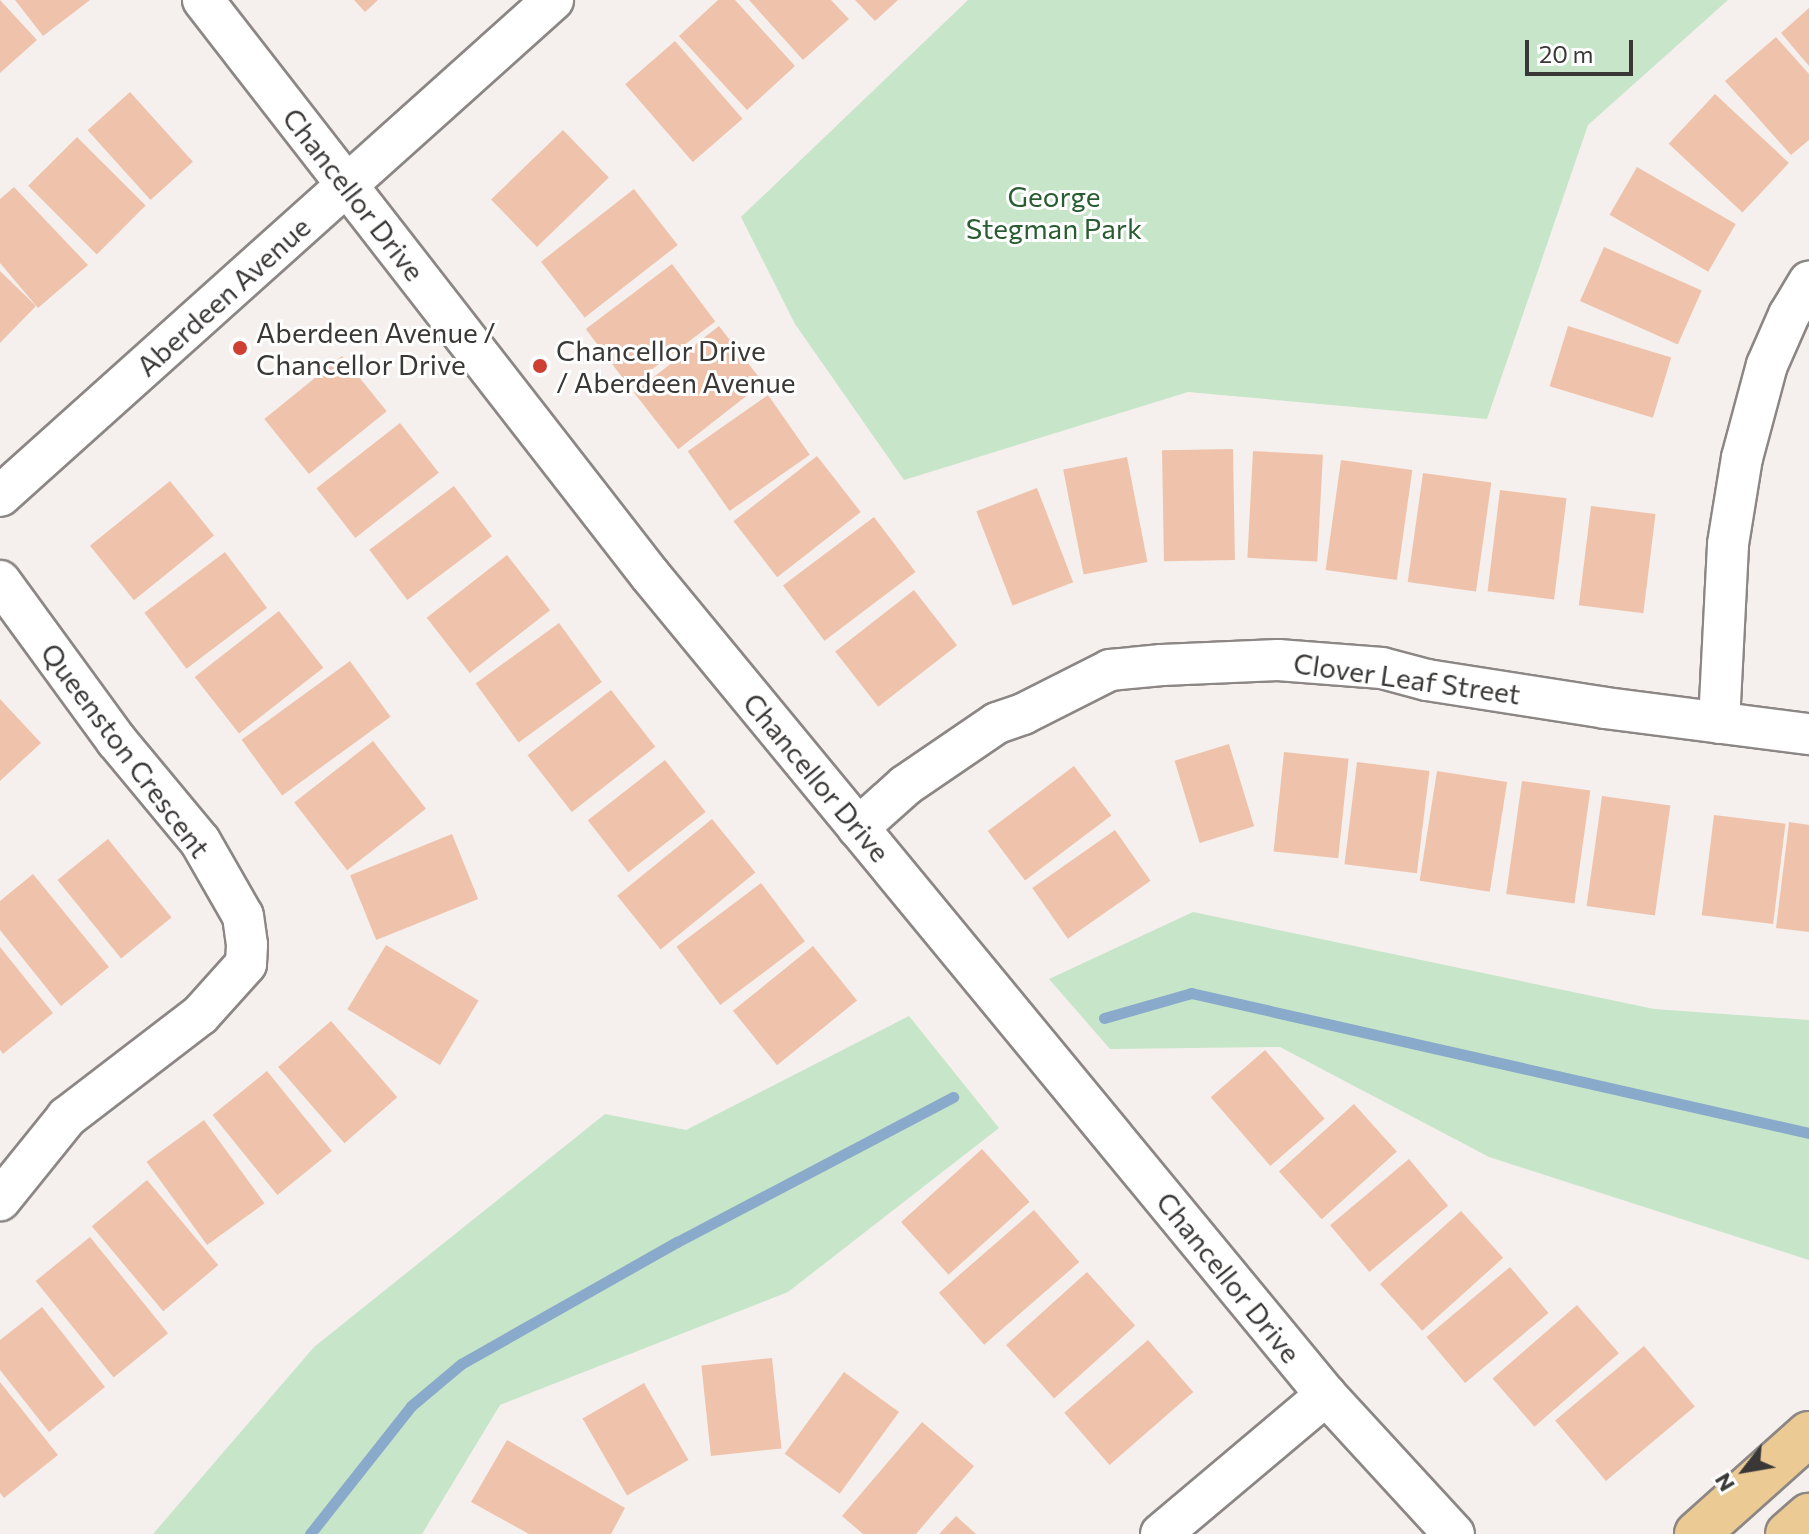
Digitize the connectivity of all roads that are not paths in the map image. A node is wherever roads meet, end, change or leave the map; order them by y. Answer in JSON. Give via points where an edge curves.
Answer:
{"nodes":[{"id":1,"x":203,"y":0,"type":"edge"},
{"id":2,"x":553,"y":0,"type":"edge"},
{"id":3,"x":346,"y":186,"type":"junction"},
{"id":4,"x":1809,"y":282,"type":"edge"},
{"id":5,"x":0,"y":496,"type":"edge"},
{"id":6,"x":0,"y":581,"type":"edge"},
{"id":7,"x":1719,"y":723,"type":"junction"},
{"id":8,"x":1809,"y":734,"type":"edge"},
{"id":9,"x":858,"y":828,"type":"junction"},
{"id":10,"x":0,"y":1200,"type":"edge"},
{"id":11,"x":1326,"y":1395,"type":"junction"},
{"id":12,"x":1809,"y":1434,"type":"edge"},
{"id":13,"x":1809,"y":1516,"type":"edge"},
{"id":14,"x":1161,"y":1534,"type":"edge"},
{"id":15,"x":1454,"y":1534,"type":"edge"},
{"id":16,"x":1697,"y":1534,"type":"edge"},
{"id":17,"x":1788,"y":1534,"type":"edge"}],
"edges":[{"from":1,"to":3,"type":"street","name":"Chancellor Drive"},
{"from":2,"to":3,"type":"street","name":"Aberdeen Avenue"},
{"from":3,"to":5,"type":"street","name":"Aberdeen Avenue"},
{"from":3,"to":9,"type":"street","name":"Chancellor Drive","via":[[650,575]]},
{"from":4,"to":7,"type":"street","via":[[1767,365],[1742,458],[1728,544]]},
{"from":6,"to":10,"type":"street","name":"Queenston Crescent","via":[[133,761],[200,841],[243,916],[247,945],[246,964],[200,1015],[67,1117]]},
{"from":7,"to":8,"type":"street","name":"Clover Leaf Street"},
{"from":7,"to":9,"type":"street","name":"Clover Leaf Street","via":[[1427,680],[1382,668],[1224,661],[1110,670],[997,723],[906,785]]},
{"from":9,"to":11,"type":"street","name":"Chancellor Drive"},
{"from":11,"to":14,"type":"street"},
{"from":11,"to":15,"type":"street","name":"Chancellor Drive"},
{"from":12,"to":16,"type":"main road"},
{"from":13,"to":17,"type":"main road"}]}
